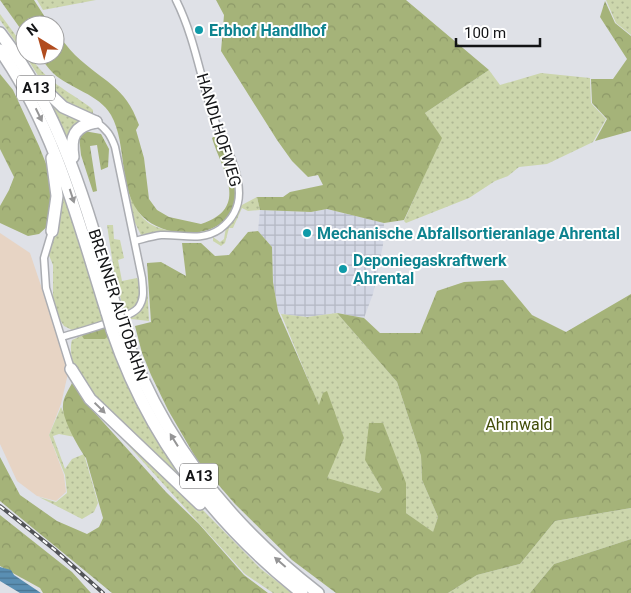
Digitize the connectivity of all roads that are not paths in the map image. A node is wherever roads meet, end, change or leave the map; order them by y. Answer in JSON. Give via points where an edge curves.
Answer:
{"nodes":[{"id":1,"x":176,"y":0,"type":"edge"},
{"id":2,"x":0,"y":33,"type":"edge"},
{"id":3,"x":0,"y":50,"type":"edge"},
{"id":4,"x":14,"y":52,"type":"junction"},
{"id":5,"x":96,"y":122,"type":"junction"},
{"id":6,"x":48,"y":134,"type":"junction"},
{"id":7,"x":75,"y":174,"type":"junction"},
{"id":8,"x":52,"y":231,"type":"joint"},
{"id":9,"x":135,"y":241,"type":"junction"},
{"id":10,"x":112,"y":311,"type":"junction"},
{"id":11,"x":117,"y":328,"type":"junction"},
{"id":12,"x":62,"y":337,"type":"junction"},
{"id":13,"x":71,"y":369,"type":"joint"},
{"id":14,"x":236,"y":534,"type":"junction"},
{"id":15,"x":302,"y":593,"type":"edge"},
{"id":16,"x":318,"y":593,"type":"edge"}],
"edges":[{"from":1,"to":9,"type":"street","name":"HANDLHOFWEG","via":[[191,38],[213,116],[236,174],[238,203],[228,222],[208,235],[161,235]]},
{"from":2,"to":4,"type":"highway","name":"BRENNER AUTOBAHN","number":"A13"},
{"from":3,"to":6,"type":"highway","name":"BRENNER AUTOBAHN","number":"A13","one_way":true,"via":[[26,90]]},
{"from":4,"to":5,"type":"highway","via":[[53,99]]},
{"from":4,"to":7,"type":"highway","name":"BRENNER AUTOBAHN","number":"A13","via":[[44,102]]},
{"from":5,"to":7,"type":"highway","via":[[78,127],[73,134]]},
{"from":5,"to":9,"type":"street","via":[[108,131],[115,148]]},
{"from":6,"to":8,"type":"highway","via":[[56,185]]},
{"from":6,"to":10,"type":"highway","name":"BRENNER AUTOBAHN","number":"A13","one_way":true},
{"from":7,"to":10,"type":"highway","name":"BRENNER AUTOBAHN","number":"A13"},
{"from":8,"to":12,"type":"street","via":[[44,258],[48,294]]},
{"from":9,"to":12,"type":"street","via":[[143,289],[137,308],[127,315]]},
{"from":10,"to":11,"type":"highway","name":"BRENNER AUTOBAHN","number":"A13","bridge":true},
{"from":11,"to":14,"type":"highway","name":"BRENNER AUTOBAHN","number":"A13","via":[[134,386],[159,435],[198,492]]},
{"from":16,"to":11,"type":"highway","name":"BRENNER AUTOBAHN","number":"A13","one_way":true,"via":[[252,536],[196,472],[150,397]]},
{"from":12,"to":13,"type":"street"},
{"from":13,"to":14,"type":"highway","one_way":true,"via":[[90,399]]},
{"from":14,"to":15,"type":"highway","name":"BRENNER AUTOBAHN","number":"A13"}]}
